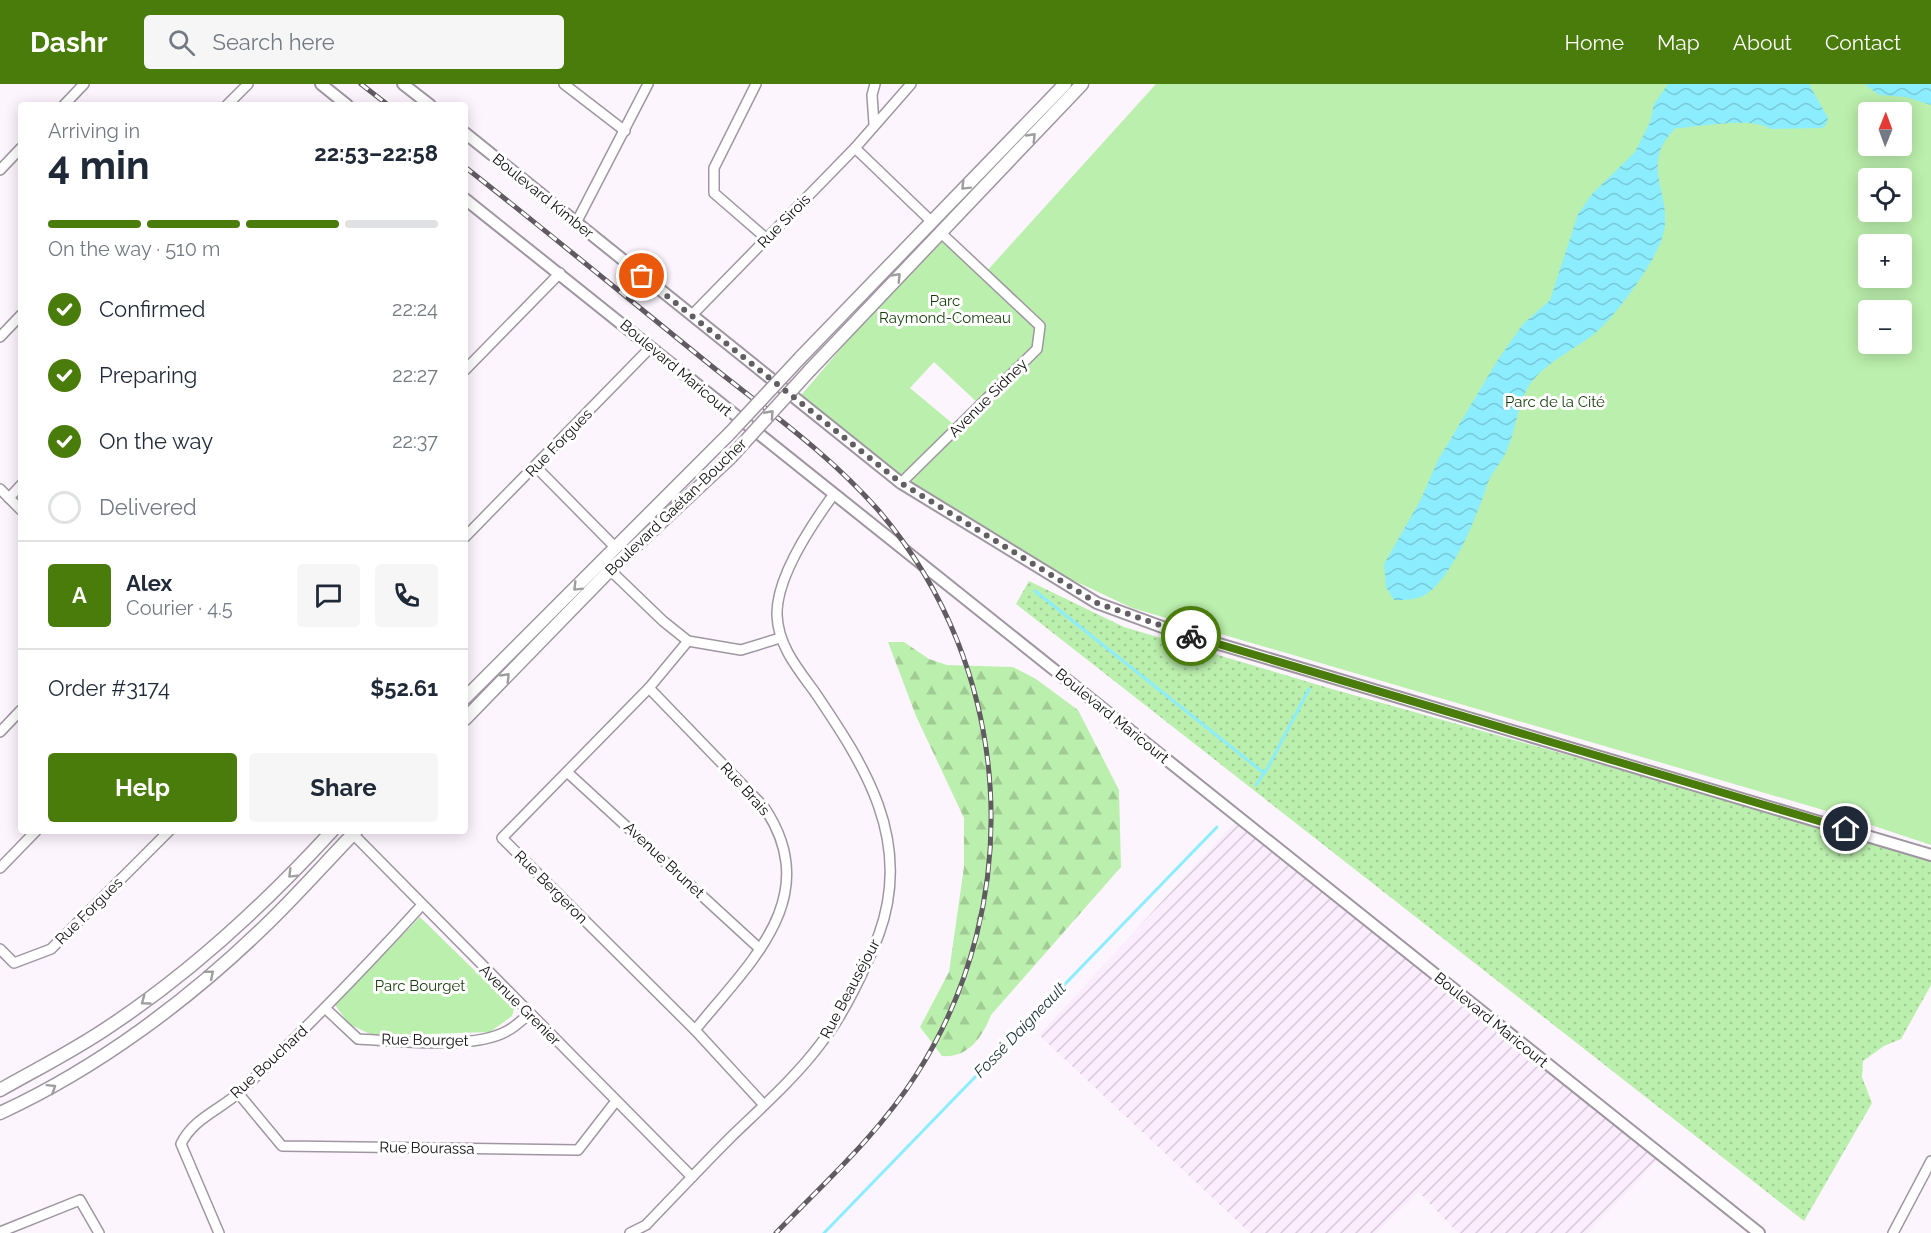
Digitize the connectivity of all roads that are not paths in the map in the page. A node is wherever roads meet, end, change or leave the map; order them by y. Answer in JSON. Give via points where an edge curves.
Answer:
{"nodes":[{"id":1,"x":84,"y":84,"type":"edge"},
{"id":2,"x":248,"y":84,"type":"edge"},
{"id":3,"x":321,"y":84,"type":"edge"},
{"id":4,"x":403,"y":84,"type":"edge"},
{"id":5,"x":564,"y":84,"type":"edge"},
{"id":6,"x":648,"y":84,"type":"edge"},
{"id":7,"x":756,"y":84,"type":"edge"},
{"id":8,"x":875,"y":84,"type":"edge"},
{"id":9,"x":911,"y":84,"type":"edge"},
{"id":10,"x":1065,"y":84,"type":"edge"},
{"id":11,"x":1082,"y":84,"type":"edge"},
{"id":12,"x":67,"y":102,"type":"edge"},
{"id":13,"x":230,"y":102,"type":"edge"},
{"id":14,"x":343,"y":102,"type":"edge"},
{"id":15,"x":425,"y":102,"type":"edge"},
{"id":16,"x":874,"y":124,"type":"junction"},
{"id":17,"x":625,"y":131,"type":"junction"},
{"id":18,"x":468,"y":136,"type":"edge"},
{"id":19,"x":855,"y":147,"type":"junction"},
{"id":20,"x":18,"y":151,"type":"edge"},
{"id":21,"x":0,"y":170,"type":"edge"},
{"id":22,"x":468,"y":202,"type":"edge"},
{"id":23,"x":931,"y":221,"type":"junction"},
{"id":24,"x":576,"y":223,"type":"junction"},
{"id":25,"x":940,"y":232,"type":"junction"},
{"id":26,"x":767,"y":239,"type":"junction"},
{"id":27,"x":560,"y":273,"type":"junction"},
{"id":28,"x":692,"y":315,"type":"junction"},
{"id":29,"x":18,"y":318,"type":"edge"},
{"id":30,"x":0,"y":337,"type":"edge"},
{"id":31,"x":650,"y":348,"type":"junction"},
{"id":32,"x":468,"y":367,"type":"edge"},
{"id":33,"x":536,"y":467,"type":"junction"},
{"id":34,"x":901,"y":483,"type":"junction"},
{"id":35,"x":18,"y":488,"type":"edge"},
{"id":36,"x":0,"y":489,"type":"edge"},
{"id":37,"x":834,"y":494,"type":"junction"},
{"id":38,"x":9,"y":498,"type":"junction"},
{"id":39,"x":18,"y":507,"type":"edge"},
{"id":40,"x":468,"y":534,"type":"edge"},
{"id":41,"x":616,"y":548,"type":"junction"},
{"id":42,"x":610,"y":570,"type":"junction"},
{"id":43,"x":780,"y":638,"type":"junction"},
{"id":44,"x":688,"y":641,"type":"junction"},
{"id":45,"x":649,"y":688,"type":"junction"},
{"id":46,"x":468,"y":695,"type":"edge"},
{"id":47,"x":18,"y":713,"type":"edge"},
{"id":48,"x":468,"y":716,"type":"edge"},
{"id":49,"x":0,"y":732,"type":"edge"},
{"id":50,"x":567,"y":772,"type":"junction"},
{"id":51,"x":33,"y":834,"type":"edge"},
{"id":52,"x":166,"y":834,"type":"edge"},
{"id":53,"x":329,"y":834,"type":"edge"},
{"id":54,"x":351,"y":834,"type":"edge"},
{"id":55,"x":355,"y":834,"type":"edge"},
{"id":56,"x":1931,"y":855,"type":"edge"},
{"id":57,"x":0,"y":867,"type":"edge"},
{"id":58,"x":422,"y":906,"type":"junction"},
{"id":59,"x":0,"y":949,"type":"edge"},
{"id":60,"x":760,"y":949,"type":"junction"},
{"id":61,"x":326,"y":1009,"type":"junction"},
{"id":62,"x":529,"y":1014,"type":"junction"},
{"id":63,"x":695,"y":1030,"type":"junction"},
{"id":64,"x":0,"y":1090,"type":"edge"},
{"id":65,"x":238,"y":1093,"type":"junction"},
{"id":66,"x":616,"y":1101,"type":"junction"},
{"id":67,"x":764,"y":1105,"type":"junction"},
{"id":68,"x":0,"y":1113,"type":"edge"},
{"id":69,"x":1931,"y":1161,"type":"edge"},
{"id":70,"x":692,"y":1177,"type":"junction"},
{"id":71,"x":0,"y":1232,"type":"edge"},
{"id":72,"x":99,"y":1233,"type":"edge"},
{"id":73,"x":219,"y":1233,"type":"edge"},
{"id":74,"x":630,"y":1233,"type":"edge"},
{"id":75,"x":1759,"y":1233,"type":"edge"},
{"id":76,"x":1893,"y":1233,"type":"edge"}],
"edges":[{"from":1,"to":12,"type":"street"},
{"from":2,"to":13,"type":"street"},
{"from":3,"to":14,"type":"street"},
{"from":4,"to":15,"type":"street"},
{"from":5,"to":17,"type":"street"},
{"from":6,"to":17,"type":"street"},
{"from":7,"to":26,"type":"street","via":[[714,168],[714,193]]},
{"from":8,"to":16,"type":"street"},
{"from":9,"to":16,"type":"street","name":"Rue Sirois"},
{"from":10,"to":23,"type":"main road","name":"Boulevard Gaétan-Boucher","one_way":true},
{"from":25,"to":11,"type":"main road","name":"Boulevard Gaétan-Boucher","one_way":true},
{"from":16,"to":19,"type":"street","name":"Rue Sirois"},
{"from":17,"to":24,"type":"street"},
{"from":18,"to":24,"type":"street","name":"Boulevard Kimber"},
{"from":19,"to":23,"type":"street"},
{"from":19,"to":26,"type":"street","name":"Rue Sirois"},
{"from":20,"to":21,"type":"street"},
{"from":22,"to":27,"type":"street","name":"Boulevard Maricourt"},
{"from":23,"to":41,"type":"main road","name":"Boulevard Gaétan-Boucher","bridge":true},
{"from":24,"to":28,"type":"street","name":"Boulevard Kimber"},
{"from":25,"to":34,"type":"street","name":"Avenue Sidney","via":[[1040,326],[1037,349]]},
{"from":42,"to":25,"type":"main road","name":"Boulevard Gaétan-Boucher","one_way":true,"bridge":true,"via":[[731,457]]},
{"from":26,"to":28,"type":"street","name":"Rue Sirois"},
{"from":27,"to":31,"type":"street","name":"Boulevard Maricourt"},
{"from":27,"to":32,"type":"street"},
{"from":28,"to":34,"type":"street","name":"Boulevard Kimber"},
{"from":29,"to":30,"type":"street"},
{"from":31,"to":33,"type":"street","name":"Rue Forgues"},
{"from":31,"to":37,"type":"street","name":"Boulevard Maricourt"},
{"from":33,"to":40,"type":"street","name":"Rue Forgues"},
{"from":33,"to":41,"type":"street"},
{"from":34,"to":56,"type":"street","name":"Boulevard Kimber","via":[[1097,603],[1165,628]]},
{"from":35,"to":38,"type":"street"},
{"from":36,"to":38,"type":"street"},
{"from":37,"to":43,"type":"street","name":"Rue Beauséjour","via":[[780,588]]},
{"from":37,"to":75,"type":"street","name":"Boulevard Maricourt"},
{"from":38,"to":39,"type":"street"},
{"from":41,"to":46,"type":"main road","name":"Boulevard Gaétan-Boucher","one_way":true},
{"from":42,"to":44,"type":"street"},
{"from":48,"to":42,"type":"main road","name":"Boulevard Gaétan-Boucher","one_way":true},
{"from":43,"to":44,"type":"street","via":[[741,650]]},
{"from":43,"to":67,"type":"street","name":"Rue Beauséjour","via":[[856,753],[873,788],[886,829],[889,879],[879,933],[859,978],[823,1042]]},
{"from":44,"to":45,"type":"street","name":"Rue Bergeron"},
{"from":45,"to":50,"type":"street","name":"Rue Bergeron"},
{"from":45,"to":60,"type":"street","name":"Rue Brais","via":[[764,807],[776,825],[789,872],[775,924]]},
{"from":47,"to":49,"type":"street"},
{"from":50,"to":60,"type":"street","name":"Avenue Brunet"},
{"from":50,"to":63,"type":"street","name":"Rue Bergeron","via":[[502,838]]},
{"from":51,"to":57,"type":"street"},
{"from":52,"to":59,"type":"street","name":"Rue Forgues","via":[[51,949],[14,963]]},
{"from":53,"to":64,"type":"main road","one_way":true,"via":[[245,920],[176,978],[110,1027]]},
{"from":68,"to":54,"type":"main road","one_way":true,"via":[[47,1092],[156,1019],[267,924]]},
{"from":55,"to":58,"type":"street","name":"Avenue Grenier"},
{"from":58,"to":61,"type":"street","name":"Rue Bouchard"},
{"from":58,"to":62,"type":"street","name":"Avenue Grenier"},
{"from":60,"to":63,"type":"street","name":"Rue Brais"},
{"from":61,"to":62,"type":"street","name":"Rue Bourget","via":[[358,1039],[392,1041],[473,1042],[506,1032]]},
{"from":61,"to":65,"type":"street","name":"Rue Bouchard"},
{"from":62,"to":66,"type":"street","name":"Avenue Grenier"},
{"from":63,"to":67,"type":"street","name":"Rue Bergeron"},
{"from":65,"to":66,"type":"street","name":"Rue Bourassa","via":[[282,1146],[578,1150]]},
{"from":65,"to":73,"type":"street","name":"Rue Bouchard","via":[[188,1129],[181,1143]]},
{"from":66,"to":70,"type":"street","name":"Avenue Grenier"},
{"from":67,"to":70,"type":"street","name":"Rue Beauséjour"},
{"from":69,"to":76,"type":"street"},
{"from":70,"to":74,"type":"street","name":"Rue Beauséjour","via":[[646,1225]]},
{"from":71,"to":72,"type":"street","via":[[80,1200]]}]}
